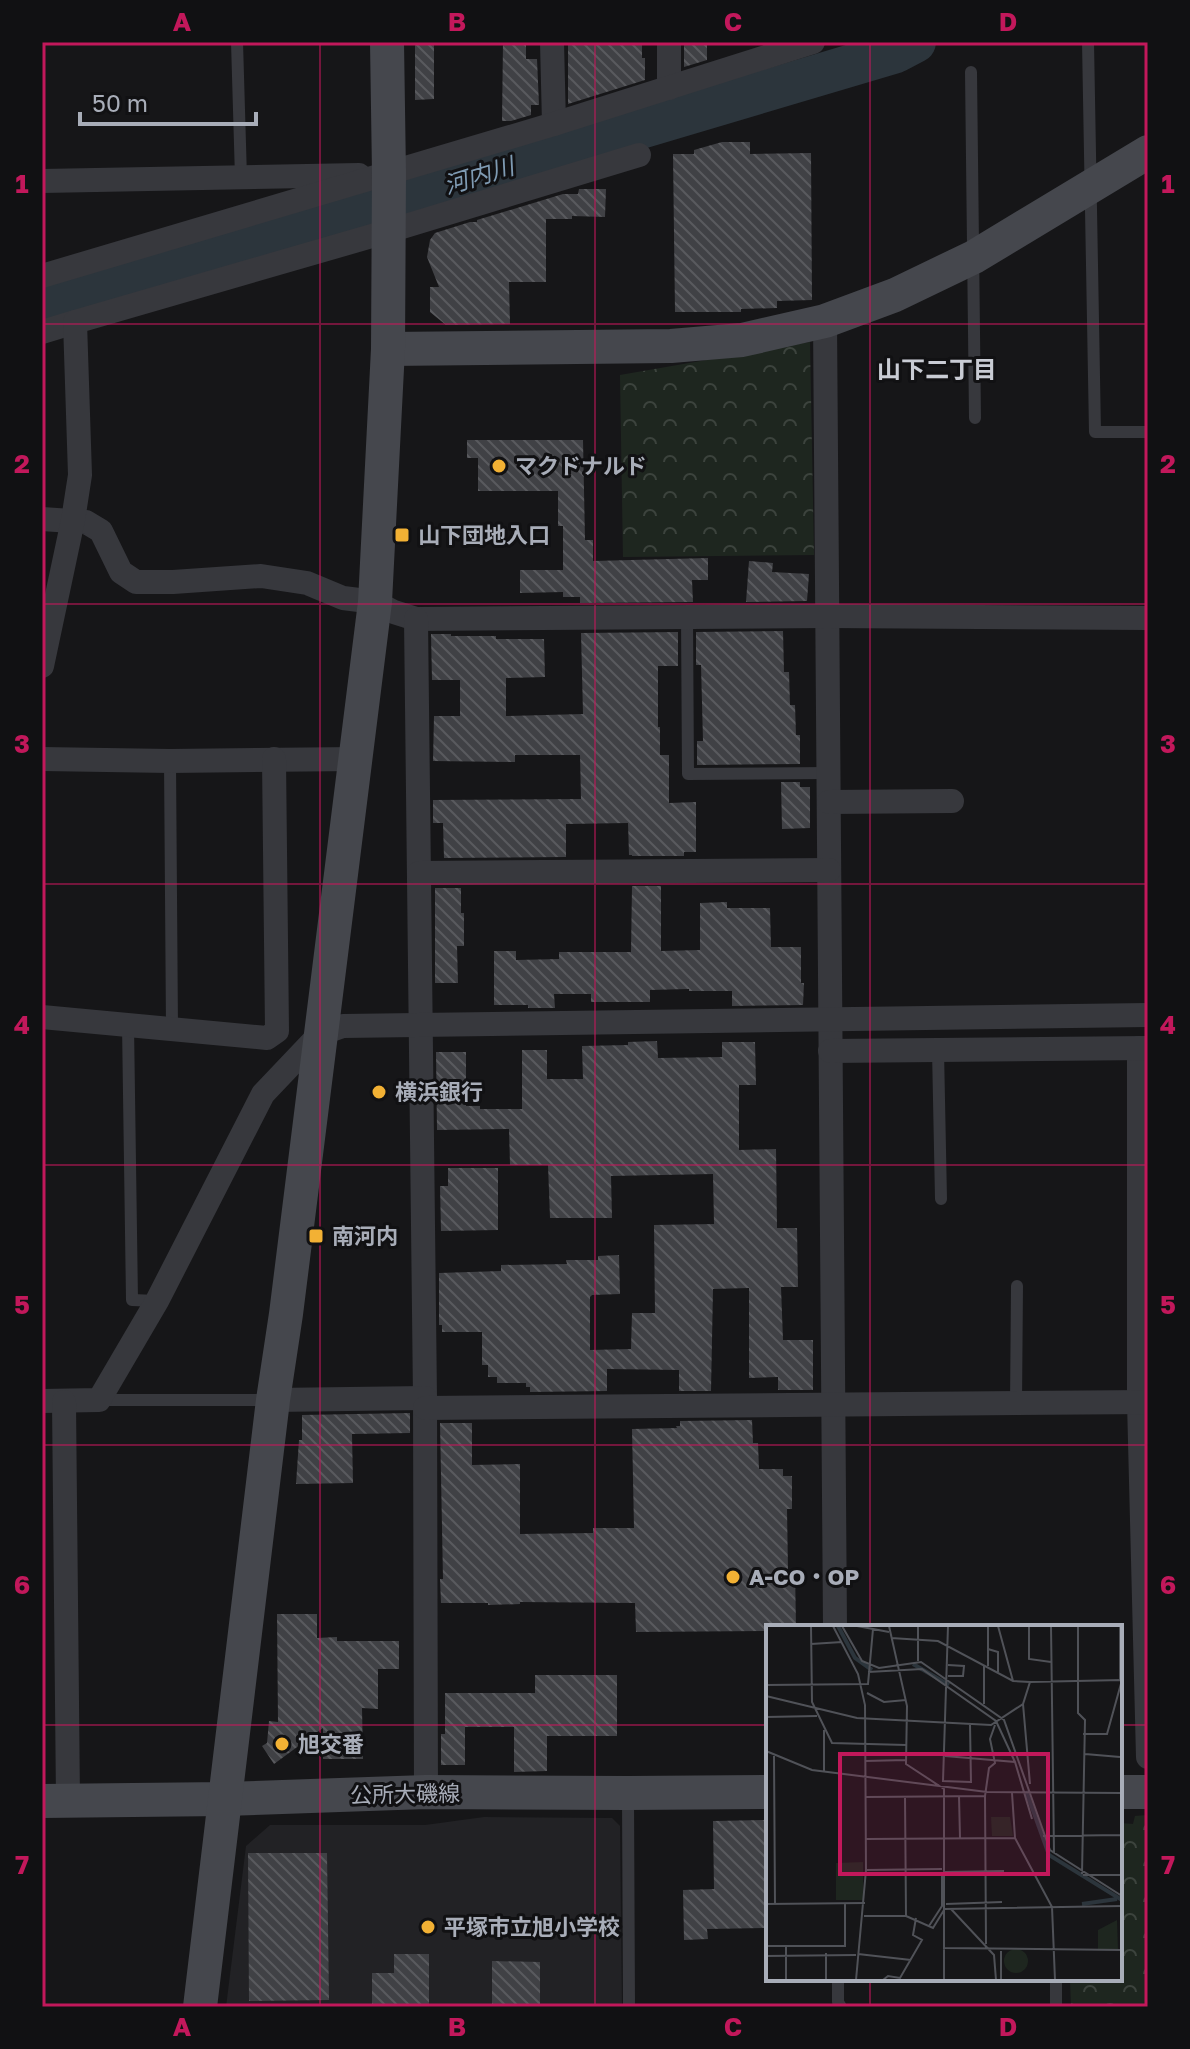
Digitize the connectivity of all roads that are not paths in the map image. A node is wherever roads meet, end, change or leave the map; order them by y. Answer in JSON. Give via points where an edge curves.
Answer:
{"nodes":[{"id":1,"x":237,"y":42,"type":"edge"},
{"id":2,"x":387,"y":42,"type":"edge"},
{"id":3,"x":552,"y":42,"type":"edge"},
{"id":4,"x":669,"y":42,"type":"edge"},
{"id":5,"x":811,"y":42,"type":"edge"},
{"id":6,"x":1088,"y":42,"type":"edge"},
{"id":7,"x":971,"y":72,"type":"dead end"},
{"id":8,"x":669,"y":88,"type":"junction"},
{"id":9,"x":554,"y":124,"type":"junction"},
{"id":10,"x":1148,"y":152,"type":"edge"},
{"id":11,"x":639,"y":155,"type":"dead end"},
{"id":12,"x":389,"y":177,"type":"junction"},
{"id":13,"x":241,"y":178,"type":"junction"},
{"id":14,"x":42,"y":181,"type":"edge"},
{"id":15,"x":1090,"y":187,"type":"junction"},
{"id":16,"x":389,"y":229,"type":"junction"},
{"id":17,"x":974,"y":257,"type":"junction"},
{"id":18,"x":42,"y":276,"type":"edge"},
{"id":19,"x":825,"y":321,"type":"junction"},
{"id":20,"x":75,"y":322,"type":"junction"},
{"id":21,"x":42,"y":332,"type":"edge"},
{"id":22,"x":388,"y":349,"type":"junction"},
{"id":23,"x":975,"y":418,"type":"dead end"},
{"id":24,"x":1148,"y":432,"type":"edge"},
{"id":25,"x":42,"y":519,"type":"edge"},
{"id":26,"x":73,"y":520,"type":"junction"},
{"id":27,"x":375,"y":602,"type":"junction"},
{"id":28,"x":827,"y":616,"type":"junction"},
{"id":29,"x":687,"y":617,"type":"junction"},
{"id":30,"x":1148,"y":618,"type":"edge"},
{"id":31,"x":416,"y":619,"type":"junction"},
{"id":32,"x":42,"y":666,"type":"edge"},
{"id":33,"x":42,"y":759,"type":"edge"},
{"id":34,"x":274,"y":759,"type":"junction"},
{"id":35,"x":357,"y":759,"type":"junction"},
{"id":36,"x":170,"y":761,"type":"junction"},
{"id":37,"x":829,"y":773,"type":"junction"},
{"id":38,"x":952,"y":801,"type":"dead end"},
{"id":39,"x":829,"y":802,"type":"junction"},
{"id":40,"x":829,"y":870,"type":"junction"},
{"id":41,"x":419,"y":873,"type":"junction"},
{"id":42,"x":1148,"y":1015,"type":"edge"},
{"id":43,"x":42,"y":1017,"type":"edge"},
{"id":44,"x":830,"y":1020,"type":"junction"},
{"id":45,"x":128,"y":1025,"type":"junction"},
{"id":46,"x":419,"y":1026,"type":"junction"},
{"id":47,"x":172,"y":1029,"type":"junction"},
{"id":48,"x":320,"y":1034,"type":"junction"},
{"id":49,"x":1143,"y":1048,"type":"edge"},
{"id":50,"x":938,"y":1050,"type":"junction"},
{"id":51,"x":830,"y":1051,"type":"junction"},
{"id":52,"x":941,"y":1199,"type":"dead end"},
{"id":53,"x":1017,"y":1286,"type":"dead end"},
{"id":54,"x":157,"y":1301,"type":"junction"},
{"id":55,"x":99,"y":1400,"type":"junction"},
{"id":56,"x":273,"y":1400,"type":"junction"},
{"id":57,"x":53,"y":1401,"type":"edge"},
{"id":58,"x":1144,"y":1402,"type":"edge"},
{"id":59,"x":425,"y":1403,"type":"junction"},
{"id":60,"x":833,"y":1404,"type":"junction"},
{"id":61,"x":1016,"y":1404,"type":"junction"},
{"id":62,"x":835,"y":1625,"type":"edge"},
{"id":63,"x":1148,"y":1757,"type":"edge"},
{"id":64,"x":426,"y":1792,"type":"junction"},
{"id":65,"x":766,"y":1792,"type":"edge"},
{"id":66,"x":1122,"y":1792,"type":"edge"},
{"id":67,"x":1148,"y":1792,"type":"edge"},
{"id":68,"x":628,"y":1793,"type":"junction"},
{"id":69,"x":224,"y":1799,"type":"junction"},
{"id":70,"x":55,"y":1801,"type":"edge"},
{"id":71,"x":838,"y":1981,"type":"edge"},
{"id":72,"x":1056,"y":1981,"type":"edge"},
{"id":73,"x":200,"y":2007,"type":"edge"},
{"id":74,"x":629,"y":2007,"type":"edge"},
{"id":75,"x":841,"y":2007,"type":"edge"},
{"id":76,"x":1056,"y":2007,"type":"edge"}],
"edges":[{"from":1,"to":13,"type":"lane"},
{"from":2,"to":12,"type":"street"},
{"from":3,"to":9,"type":"street"},
{"from":4,"to":8,"type":"street"},
{"from":5,"to":8,"type":"street"},
{"from":6,"to":15,"type":"lane"},
{"from":7,"to":17,"type":"lane"},
{"from":8,"to":9,"type":"street"},
{"from":9,"to":12,"type":"street"},
{"from":10,"to":15,"type":"street"},
{"from":11,"to":16,"type":"street"},
{"from":12,"to":13,"type":"street"},
{"from":12,"to":16,"type":"street"},
{"from":12,"to":18,"type":"street"},
{"from":13,"to":14,"type":"street"},
{"from":15,"to":17,"type":"street"},
{"from":15,"to":24,"type":"lane","via":[[1095,432]]},
{"from":16,"to":20,"type":"street"},
{"from":16,"to":22,"type":"street"},
{"from":17,"to":19,"type":"street"},
{"from":17,"to":23,"type":"lane"},
{"from":19,"to":22,"type":"street","via":[[742,340],[683,346]]},
{"from":19,"to":28,"type":"street"},
{"from":20,"to":21,"type":"street"},
{"from":20,"to":26,"type":"street","via":[[80,475]]},
{"from":22,"to":27,"type":"street"},
{"from":25,"to":26,"type":"street"},
{"from":26,"to":27,"type":"street","via":[[101,531],[121,572],[136,582],[261,576]]},
{"from":26,"to":32,"type":"street"},
{"from":27,"to":31,"type":"street"},
{"from":27,"to":35,"type":"street"},
{"from":28,"to":29,"type":"street"},
{"from":28,"to":30,"type":"street"},
{"from":28,"to":37,"type":"street"},
{"from":29,"to":31,"type":"street"},
{"from":29,"to":37,"type":"lane","via":[[688,774]]},
{"from":31,"to":41,"type":"street"},
{"from":33,"to":36,"type":"street"},
{"from":34,"to":35,"type":"street"},
{"from":34,"to":36,"type":"street"},
{"from":34,"to":47,"type":"street","via":[[277,1031],[267,1038]]},
{"from":35,"to":48,"type":"street"},
{"from":36,"to":47,"type":"lane"},
{"from":37,"to":39,"type":"street"},
{"from":38,"to":39,"type":"street"},
{"from":39,"to":40,"type":"street"},
{"from":40,"to":41,"type":"street"},
{"from":40,"to":44,"type":"street"},
{"from":41,"to":46,"type":"street"},
{"from":42,"to":44,"type":"street"},
{"from":43,"to":45,"type":"street"},
{"from":44,"to":46,"type":"street"},
{"from":44,"to":51,"type":"street"},
{"from":45,"to":47,"type":"street"},
{"from":45,"to":54,"type":"lane","via":[[132,1300]]},
{"from":46,"to":48,"type":"street","via":[[343,1026]]},
{"from":46,"to":59,"type":"street"},
{"from":48,"to":54,"type":"street","via":[[263,1094]]},
{"from":48,"to":56,"type":"street"},
{"from":49,"to":50,"type":"street"},
{"from":49,"to":58,"type":"street"},
{"from":50,"to":51,"type":"street"},
{"from":50,"to":52,"type":"lane"},
{"from":51,"to":60,"type":"street"},
{"from":53,"to":61,"type":"lane"},
{"from":54,"to":55,"type":"street"},
{"from":55,"to":56,"type":"lane"},
{"from":55,"to":57,"type":"street"},
{"from":56,"to":59,"type":"street"},
{"from":56,"to":69,"type":"street"},
{"from":57,"to":70,"type":"street"},
{"from":58,"to":61,"type":"street"},
{"from":58,"to":63,"type":"street"},
{"from":59,"to":60,"type":"street"},
{"from":59,"to":64,"type":"street"},
{"from":60,"to":61,"type":"street"},
{"from":60,"to":62,"type":"street"},
{"from":64,"to":68,"type":"street","name":"公所大磯線"},
{"from":64,"to":69,"type":"street","name":"公所大磯線"},
{"from":65,"to":68,"type":"street","name":"公所大磯線"},
{"from":66,"to":67,"type":"street"},
{"from":68,"to":74,"type":"lane"},
{"from":69,"to":70,"type":"street","name":"公所大磯線"},
{"from":69,"to":73,"type":"street"},
{"from":71,"to":75,"type":"lane"},
{"from":72,"to":76,"type":"lane"}]}
